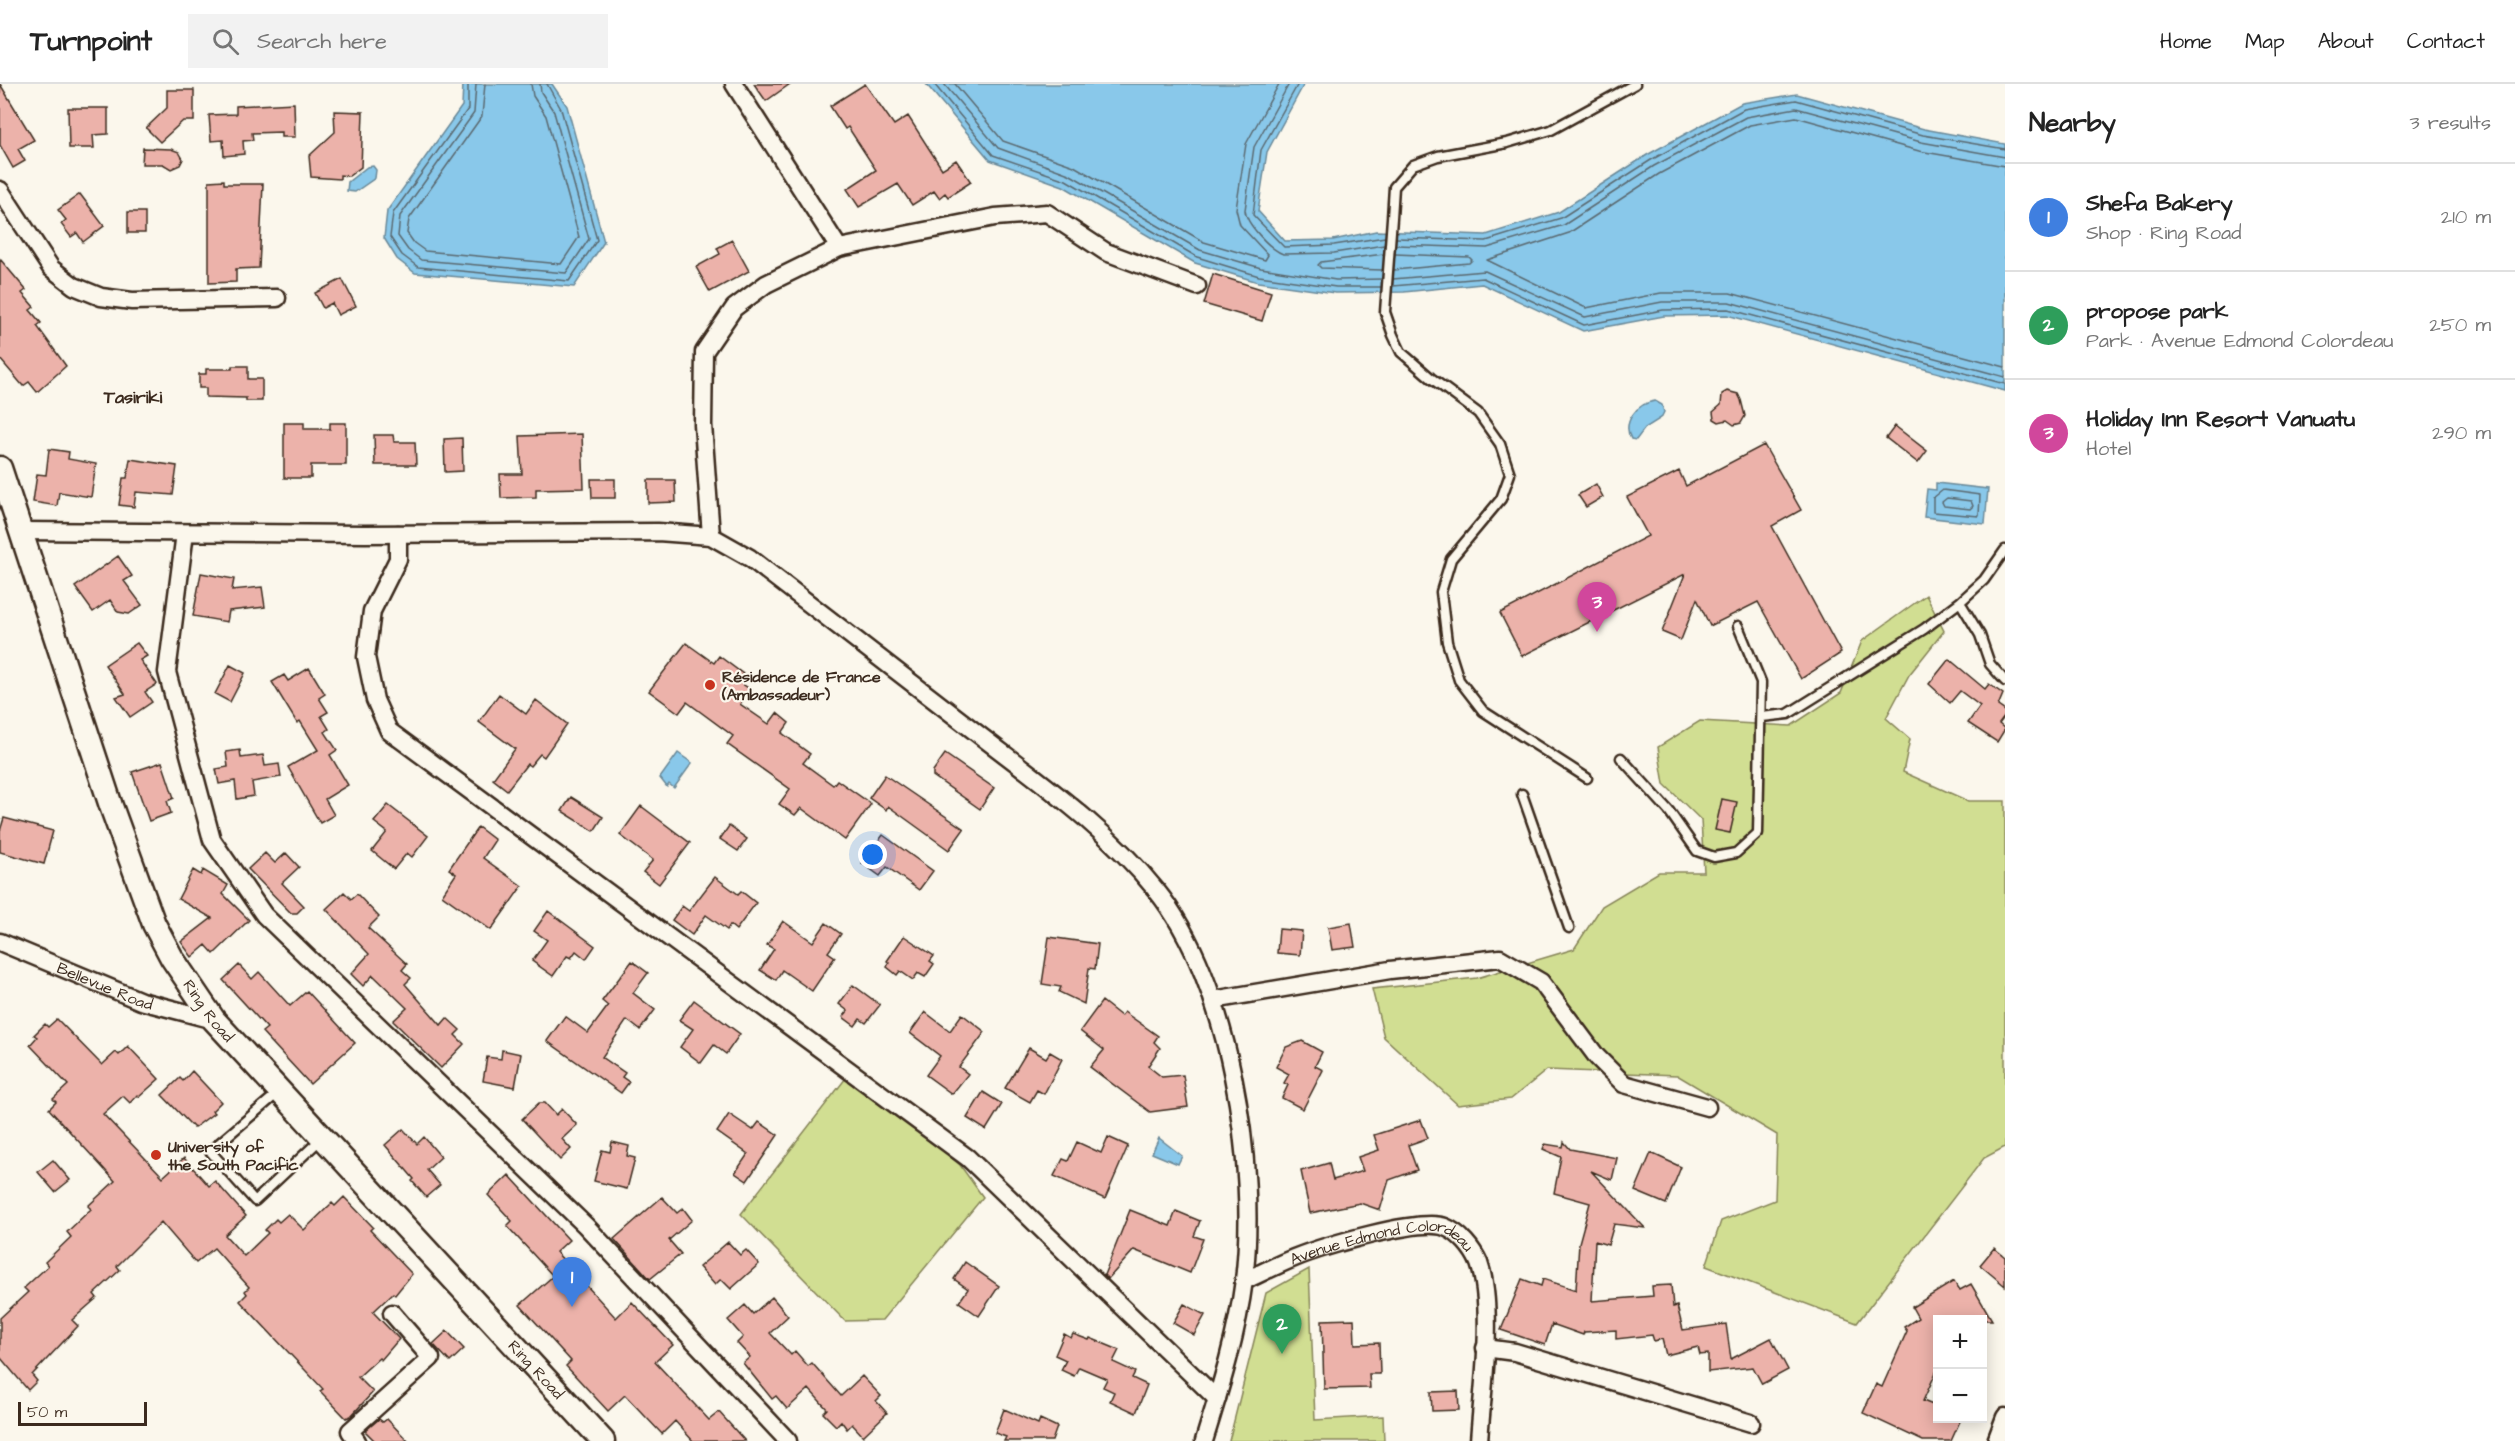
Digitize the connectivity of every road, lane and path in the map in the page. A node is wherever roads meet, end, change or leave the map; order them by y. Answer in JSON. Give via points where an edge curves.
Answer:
{"nodes":[{"id":1,"x":734,"y":84,"type":"edge"},
{"id":2,"x":1635,"y":84,"type":"edge"},
{"id":3,"x":0,"y":189,"type":"edge"},
{"id":4,"x":839,"y":248,"type":"junction"},
{"id":5,"x":1197,"y":286,"type":"dead end"},
{"id":6,"x":278,"y":298,"type":"dead end"},
{"id":7,"x":0,"y":468,"type":"edge"},
{"id":8,"x":20,"y":531,"type":"junction"},
{"id":9,"x":185,"y":533,"type":"junction"},
{"id":10,"x":398,"y":534,"type":"junction"},
{"id":11,"x":711,"y":536,"type":"junction"},
{"id":12,"x":2005,"y":550,"type":"edge"},
{"id":13,"x":1960,"y":602,"type":"junction"},
{"id":14,"x":1738,"y":626,"type":"dead end"},
{"id":15,"x":2005,"y":681,"type":"edge"},
{"id":16,"x":1762,"y":717,"type":"junction"},
{"id":17,"x":1620,"y":758,"type":"dead end"},
{"id":18,"x":1587,"y":778,"type":"dead end"},
{"id":19,"x":1522,"y":794,"type":"dead end"},
{"id":20,"x":1569,"y":928,"type":"dead end"},
{"id":21,"x":0,"y":942,"type":"edge"},
{"id":22,"x":1213,"y":1000,"type":"junction"},
{"id":23,"x":214,"y":1020,"type":"junction"},
{"id":24,"x":280,"y":1092,"type":"junction"},
{"id":25,"x":1707,"y":1107,"type":"dead end"},
{"id":26,"x":322,"y":1138,"type":"junction"},
{"id":27,"x":1244,"y":1281,"type":"junction"},
{"id":28,"x":392,"y":1313,"type":"dead end"},
{"id":29,"x":1485,"y":1348,"type":"junction"},
{"id":30,"x":1217,"y":1399,"type":"junction"},
{"id":31,"x":2005,"y":1418,"type":"edge"},
{"id":32,"x":1751,"y":1423,"type":"dead end"},
{"id":33,"x":357,"y":1441,"type":"edge"},
{"id":34,"x":603,"y":1441,"type":"edge"},
{"id":35,"x":788,"y":1441,"type":"edge"},
{"id":36,"x":1204,"y":1441,"type":"edge"},
{"id":37,"x":1479,"y":1441,"type":"edge"},
{"id":38,"x":1996,"y":1441,"type":"edge"}],
"edges":[{"from":1,"to":4,"type":"street"},
{"from":2,"to":18,"type":"lane","via":[[1551,130],[1413,165],[1394,187],[1385,312],[1401,352],[1478,413],[1500,444],[1510,474],[1501,499],[1451,559],[1441,592],[1447,642],[1459,680],[1483,711]]},
{"from":3,"to":6,"type":"street","via":[[51,268],[74,286],[101,297],[132,301]]},
{"from":4,"to":5,"type":"street","via":[[995,217],[1047,213],[1106,252]]},
{"from":4,"to":11,"type":"street","via":[[766,284],[734,308],[704,352],[703,425]]},
{"from":7,"to":8,"type":"main road","name":"Ring Road"},
{"from":8,"to":9,"type":"street"},
{"from":8,"to":23,"type":"main road","name":"Ring Road","via":[[154,924]]},
{"from":9,"to":10,"type":"street"},
{"from":9,"to":35,"type":"street","via":[[167,672],[212,840],[264,915],[586,1226]]},
{"from":10,"to":11,"type":"street","via":[[609,530]]},
{"from":10,"to":30,"type":"street","via":[[399,559],[372,611],[366,657],[375,700],[389,731],[968,1158]]},
{"from":11,"to":22,"type":"street","via":[[750,558],[1091,821],[1157,891],[1180,925]]},
{"from":12,"to":13,"type":"lane","via":[[1984,580]]},
{"from":13,"to":15,"type":"lane","via":[[1980,634],[1990,664]]},
{"from":13,"to":16,"type":"lane","via":[[1788,714]]},
{"from":14,"to":16,"type":"lane","via":[[1761,682]]},
{"from":16,"to":17,"type":"lane","via":[[1758,833],[1736,853],[1714,857],[1697,851],[1669,811]]},
{"from":19,"to":20,"type":"lane"},
{"from":21,"to":23,"type":"street","name":"Bellevue Road","via":[[141,1001]]},
{"from":22,"to":25,"type":"street","via":[[1390,970],[1500,958],[1541,982],[1597,1057],[1624,1084]]},
{"from":22,"to":27,"type":"street","via":[[1243,1125],[1248,1218]]},
{"from":23,"to":24,"type":"main road","name":"Ring Road"},
{"from":24,"to":26,"type":"main road","name":"Ring Road"},
{"from":24,"to":26,"type":"lane","via":[[210,1151],[255,1201]]},
{"from":26,"to":34,"type":"main road","name":"Ring Road"},
{"from":27,"to":29,"type":"street","name":"Avenue Edmond Colordeau","via":[[1295,1257],[1383,1232],[1421,1225],[1445,1227],[1465,1241],[1478,1262],[1484,1287]]},
{"from":27,"to":30,"type":"street"},
{"from":28,"to":33,"type":"street","via":[[431,1358],[350,1431]]},
{"from":29,"to":32,"type":"street","via":[[1515,1352]]},
{"from":29,"to":37,"type":"street","name":"Avenue Edmond Colordeau"},
{"from":30,"to":36,"type":"street"},
{"from":31,"to":38,"type":"street"}]}
